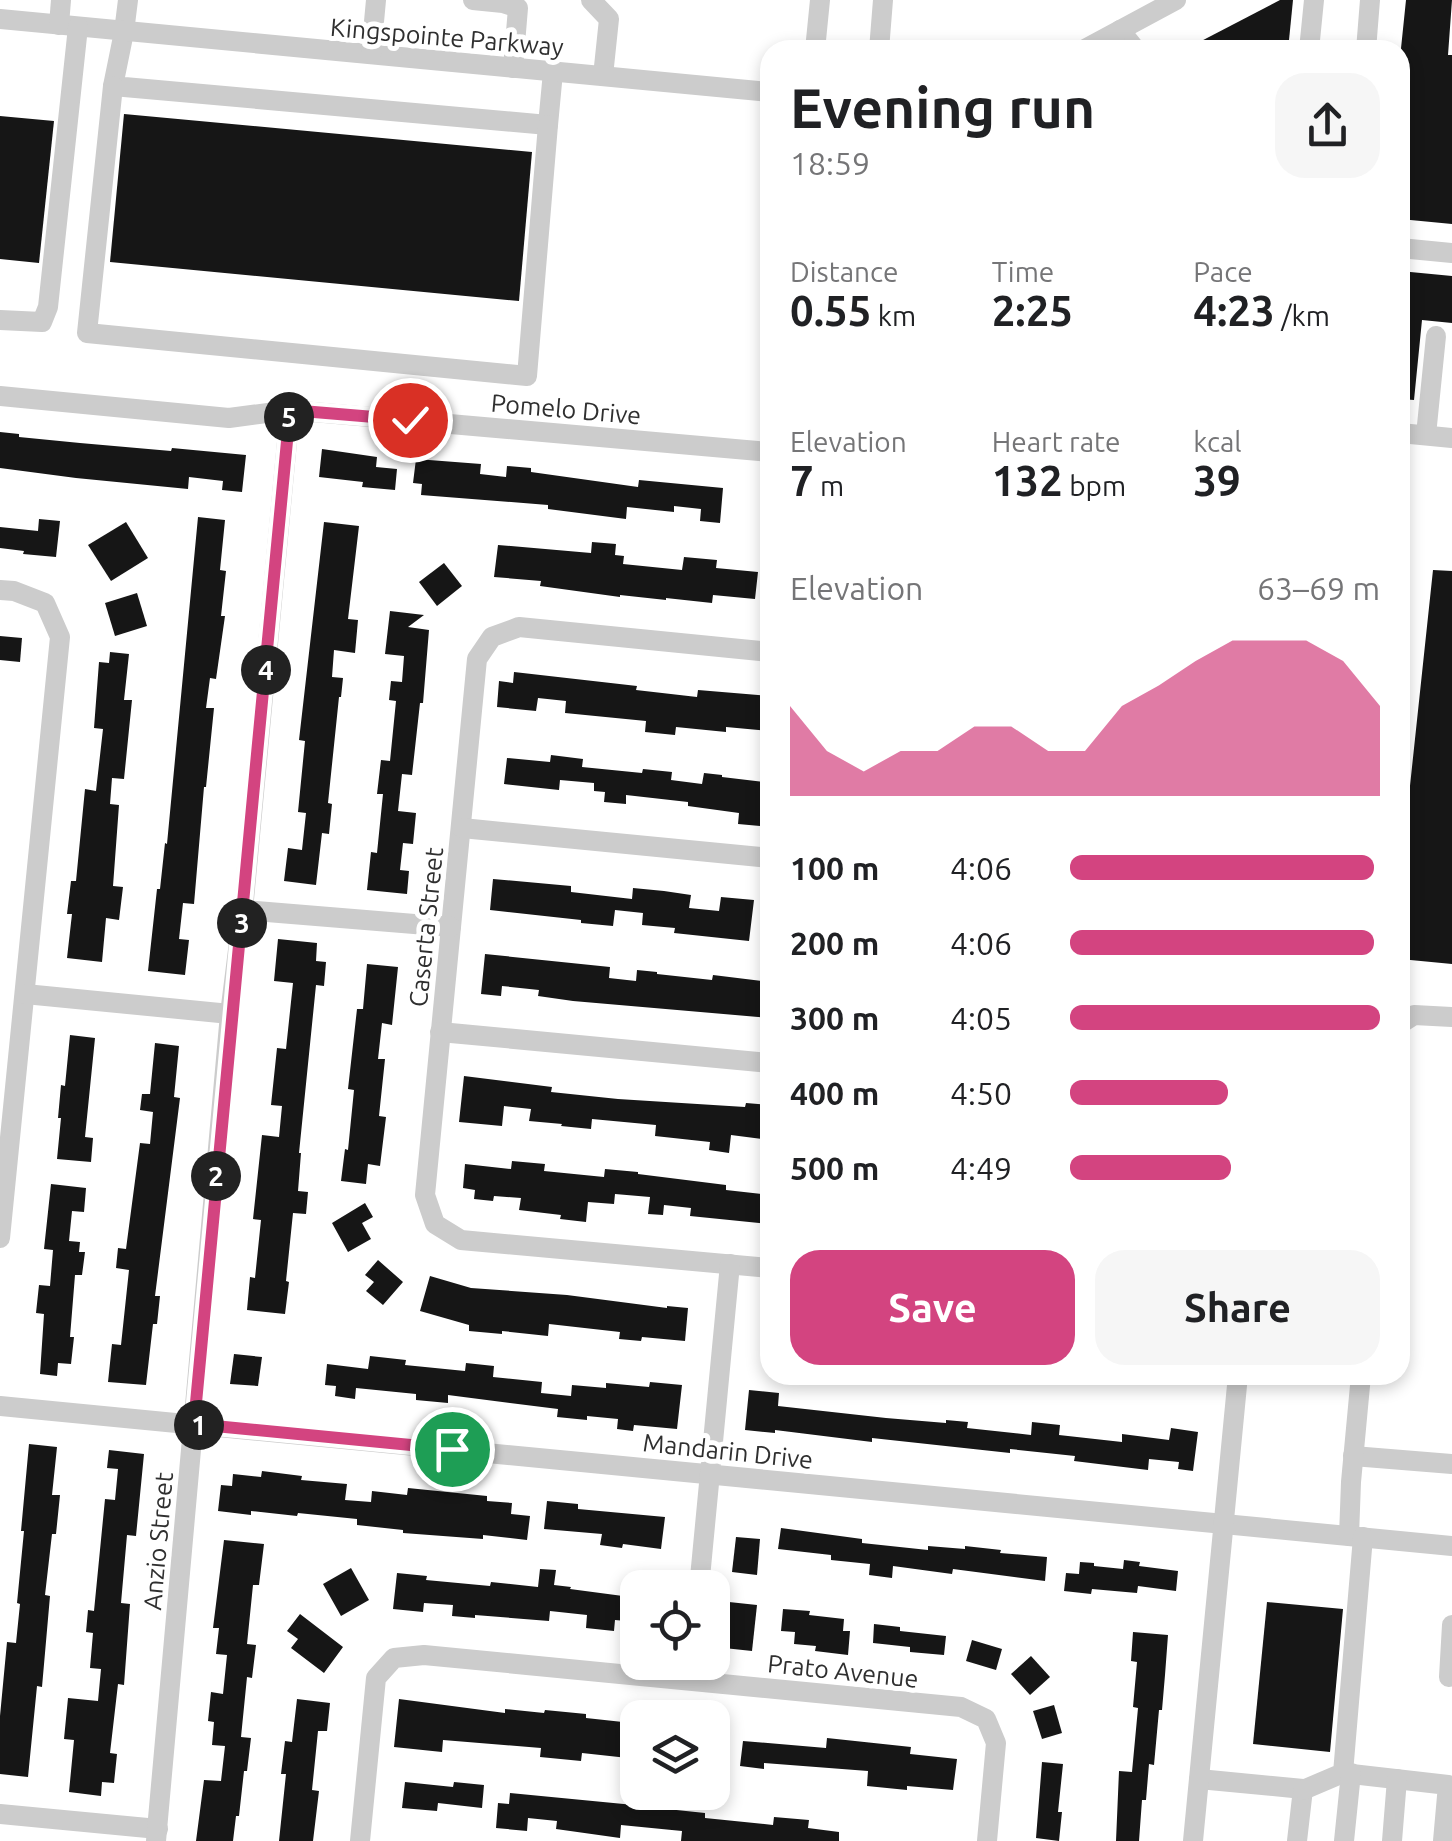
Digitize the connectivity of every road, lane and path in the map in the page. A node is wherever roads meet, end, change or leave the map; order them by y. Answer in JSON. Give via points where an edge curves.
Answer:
{"nodes":[{"id":1,"x":61,"y":0,"type":"edge"},
{"id":2,"x":128,"y":0,"type":"edge"},
{"id":3,"x":376,"y":0,"type":"edge"},
{"id":4,"x":473,"y":0,"type":"edge"},
{"id":5,"x":592,"y":0,"type":"edge"},
{"id":6,"x":820,"y":0,"type":"edge"},
{"id":7,"x":883,"y":0,"type":"edge"},
{"id":8,"x":1176,"y":0,"type":"edge"},
{"id":9,"x":1314,"y":0,"type":"edge"},
{"id":10,"x":1370,"y":0,"type":"edge"},
{"id":11,"x":518,"y":4,"type":"edge"},
{"id":12,"x":0,"y":19,"type":"edge"},
{"id":13,"x":68,"y":26,"type":"junction"},
{"id":14,"x":1120,"y":30,"type":"junction"},
{"id":15,"x":124,"y":32,"type":"junction"},
{"id":16,"x":816,"y":40,"type":"edge"},
{"id":17,"x":880,"y":40,"type":"edge"},
{"id":18,"x":1102,"y":40,"type":"edge"},
{"id":19,"x":1128,"y":40,"type":"edge"},
{"id":20,"x":1310,"y":40,"type":"edge"},
{"id":21,"x":1367,"y":40,"type":"edge"},
{"id":22,"x":372,"y":54,"type":"junction"},
{"id":23,"x":513,"y":68,"type":"junction"},
{"id":24,"x":553,"y":72,"type":"junction"},
{"id":25,"x":602,"y":76,"type":"junction"},
{"id":26,"x":113,"y":86,"type":"junction"},
{"id":27,"x":760,"y":91,"type":"edge"},
{"id":28,"x":548,"y":124,"type":"junction"},
{"id":29,"x":1410,"y":249,"type":"edge"},
{"id":30,"x":1452,"y":253,"type":"edge"},
{"id":31,"x":0,"y":320,"type":"edge"},
{"id":32,"x":1436,"y":336,"type":"dead end"},
{"id":33,"x":0,"y":396,"type":"edge"},
{"id":34,"x":290,"y":410,"type":"junction"},
{"id":35,"x":1410,"y":434,"type":"edge"},
{"id":36,"x":1426,"y":436,"type":"junction"},
{"id":37,"x":1452,"y":438,"type":"edge"},
{"id":38,"x":760,"y":451,"type":"edge"},
{"id":39,"x":0,"y":590,"type":"edge"},
{"id":40,"x":760,"y":651,"type":"edge"},
{"id":41,"x":462,"y":828,"type":"junction"},
{"id":42,"x":760,"y":857,"type":"edge"},
{"id":43,"x":243,"y":910,"type":"junction"},
{"id":44,"x":451,"y":927,"type":"junction"},
{"id":45,"x":25,"y":994,"type":"junction"},
{"id":46,"x":230,"y":1014,"type":"junction"},
{"id":47,"x":1452,"y":1017,"type":"edge"},
{"id":48,"x":1410,"y":1018,"type":"edge"},
{"id":49,"x":440,"y":1032,"type":"junction"},
{"id":50,"x":760,"y":1062,"type":"edge"},
{"id":51,"x":0,"y":1238,"type":"edge"},
{"id":52,"x":730,"y":1264,"type":"junction"},
{"id":53,"x":760,"y":1267,"type":"edge"},
{"id":54,"x":1237,"y":1385,"type":"edge"},
{"id":55,"x":1359,"y":1385,"type":"edge"},
{"id":56,"x":0,"y":1406,"type":"edge"},
{"id":57,"x":194,"y":1424,"type":"junction"},
{"id":58,"x":1354,"y":1456,"type":"junction"},
{"id":59,"x":1452,"y":1464,"type":"edge"},
{"id":60,"x":710,"y":1474,"type":"junction"},
{"id":61,"x":1224,"y":1524,"type":"junction"},
{"id":62,"x":1356,"y":1536,"type":"junction"},
{"id":63,"x":1452,"y":1546,"type":"edge"},
{"id":64,"x":701,"y":1570,"type":"edge"},
{"id":65,"x":1452,"y":1625,"type":"edge"},
{"id":66,"x":620,"y":1667,"type":"edge"},
{"id":67,"x":730,"y":1677,"type":"edge"},
{"id":68,"x":1449,"y":1678,"type":"dead end"},
{"id":69,"x":1347,"y":1773,"type":"junction"},
{"id":70,"x":1199,"y":1779,"type":"junction"},
{"id":71,"x":1397,"y":1779,"type":"junction"},
{"id":72,"x":1303,"y":1790,"type":"junction"},
{"id":73,"x":1450,"y":1798,"type":"edge"},
{"id":74,"x":0,"y":1814,"type":"edge"},
{"id":75,"x":157,"y":1835,"type":"edge"},
{"id":76,"x":360,"y":1841,"type":"edge"},
{"id":77,"x":987,"y":1841,"type":"edge"},
{"id":78,"x":1193,"y":1841,"type":"edge"},
{"id":79,"x":1297,"y":1841,"type":"edge"},
{"id":80,"x":1344,"y":1841,"type":"edge"},
{"id":81,"x":1392,"y":1841,"type":"edge"},
{"id":82,"x":1444,"y":1841,"type":"edge"}],
"edges":[{"from":1,"to":13,"type":"street"},
{"from":2,"to":15,"type":"street"},
{"from":3,"to":22,"type":"street"},
{"from":4,"to":11,"type":"street"},
{"from":5,"to":25,"type":"street","via":[[609,19]]},
{"from":6,"to":16,"type":"street"},
{"from":7,"to":17,"type":"street"},
{"from":8,"to":14,"type":"street"},
{"from":9,"to":20,"type":"street"},
{"from":10,"to":21,"type":"street"},
{"from":11,"to":23,"type":"street"},
{"from":12,"to":13,"type":"street","name":"Kingspointe Parkway"},
{"from":13,"to":15,"type":"street","name":"Kingspointe Parkway"},
{"from":13,"to":31,"type":"street","via":[[48,306],[42,322]]},
{"from":14,"to":18,"type":"street"},
{"from":14,"to":19,"type":"street"},
{"from":15,"to":22,"type":"street","name":"Kingspointe Parkway"},
{"from":15,"to":26,"type":"street"},
{"from":22,"to":23,"type":"street","name":"Kingspointe Parkway"},
{"from":23,"to":24,"type":"street","name":"Kingspointe Parkway"},
{"from":24,"to":25,"type":"street","name":"Kingspointe Parkway"},
{"from":24,"to":28,"type":"street"},
{"from":25,"to":27,"type":"street","name":"Kingspointe Parkway"},
{"from":26,"to":28,"type":"street"},
{"from":26,"to":28,"type":"street","via":[[87,333],[528,376]]},
{"from":29,"to":30,"type":"street"},
{"from":32,"to":36,"type":"street"},
{"from":33,"to":34,"type":"street","name":"Pomelo Drive","via":[[229,418]]},
{"from":34,"to":38,"type":"street","name":"Pomelo Drive"},
{"from":34,"to":43,"type":"street","name":"Anzio Street"},
{"from":35,"to":36,"type":"street"},
{"from":36,"to":37,"type":"street"},
{"from":39,"to":45,"type":"street","via":[[45,603],[60,637]]},
{"from":40,"to":41,"type":"street","name":"Caserta Street","via":[[519,627],[492,637],[477,660]]},
{"from":41,"to":42,"type":"street"},
{"from":41,"to":44,"type":"street","name":"Caserta Street"},
{"from":43,"to":44,"type":"street"},
{"from":43,"to":46,"type":"street","name":"Anzio Street"},
{"from":44,"to":49,"type":"street","name":"Caserta Street"},
{"from":45,"to":46,"type":"street"},
{"from":45,"to":51,"type":"street"},
{"from":46,"to":57,"type":"street","name":"Anzio Street"},
{"from":47,"to":48,"type":"street"},
{"from":49,"to":50,"type":"street"},
{"from":49,"to":52,"type":"street","name":"Caserta Street","via":[[425,1196],[435,1224],[461,1240]]},
{"from":52,"to":53,"type":"street"},
{"from":52,"to":60,"type":"street"},
{"from":54,"to":61,"type":"street"},
{"from":55,"to":58,"type":"street"},
{"from":56,"to":57,"type":"street","name":"Mandarin Drive"},
{"from":57,"to":60,"type":"street","name":"Mandarin Drive"},
{"from":57,"to":75,"type":"street","name":"Anzio Street"},
{"from":58,"to":59,"type":"street"},
{"from":58,"to":62,"type":"street"},
{"from":60,"to":61,"type":"street","name":"Mandarin Drive"},
{"from":60,"to":64,"type":"street"},
{"from":61,"to":62,"type":"street","name":"Mandarin Drive"},
{"from":61,"to":70,"type":"street"},
{"from":62,"to":63,"type":"street","name":"Mandarin Drive"},
{"from":62,"to":69,"type":"street"},
{"from":65,"to":68,"type":"street"},
{"from":66,"to":76,"type":"street","name":"Prato Avenue","via":[[394,1658],[376,1678]]},
{"from":67,"to":77,"type":"street","name":"Prato Avenue","via":[[961,1707],[986,1718],[996,1743]]},
{"from":69,"to":71,"type":"street"},
{"from":69,"to":72,"type":"street"},
{"from":69,"to":80,"type":"street"},
{"from":70,"to":72,"type":"street"},
{"from":70,"to":78,"type":"street"},
{"from":71,"to":73,"type":"street","via":[[1448,1785]]},
{"from":71,"to":81,"type":"street"},
{"from":72,"to":79,"type":"street"},
{"from":73,"to":82,"type":"street"},
{"from":74,"to":75,"type":"street"}]}
